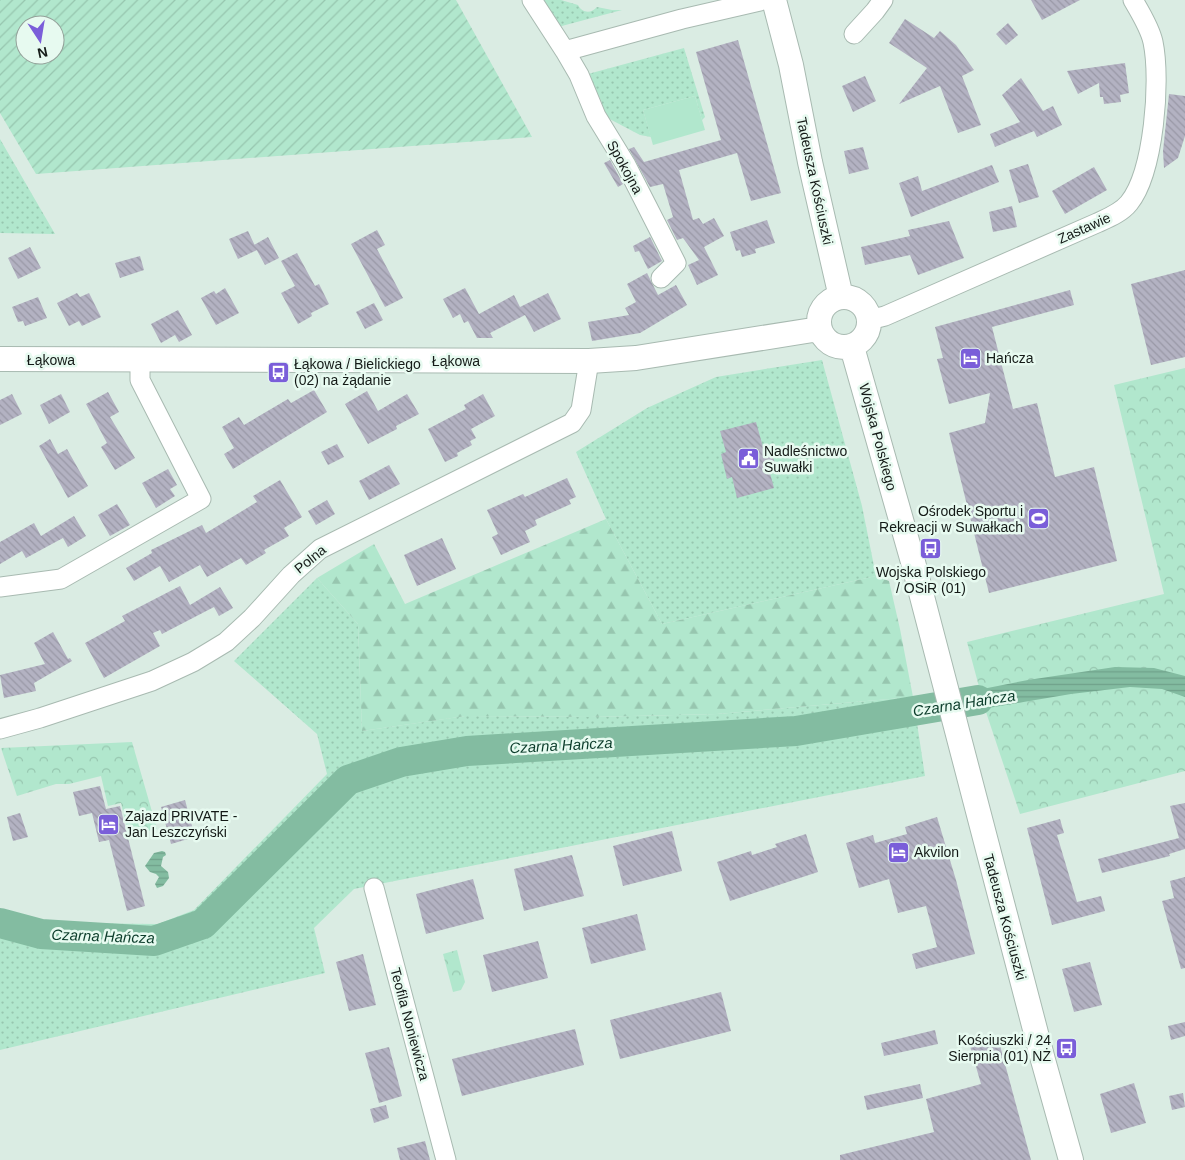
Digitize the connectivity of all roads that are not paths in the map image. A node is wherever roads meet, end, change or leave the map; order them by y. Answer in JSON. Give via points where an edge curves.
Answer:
{"nodes":[{"id":1,"x":532,"y":0,"type":"edge"},
{"id":2,"x":765,"y":0,"type":"edge"},
{"id":3,"x":883,"y":0,"type":"edge"},
{"id":4,"x":1133,"y":0,"type":"edge"},
{"id":5,"x":854,"y":34,"type":"dead end"},
{"id":6,"x":565,"y":51,"type":"junction"},
{"id":7,"x":810,"y":162,"type":"junction"},
{"id":8,"x":661,"y":278,"type":"dead end"},
{"id":9,"x":841,"y":297,"type":"junction"},
{"id":10,"x":869,"y":320,"type":"junction"},
{"id":11,"x":819,"y":329,"type":"junction"},
{"id":12,"x":852,"y":347,"type":"junction"},
{"id":13,"x":0,"y":359,"type":"edge"},
{"id":14,"x":140,"y":360,"type":"junction"},
{"id":15,"x":589,"y":362,"type":"junction"},
{"id":16,"x":0,"y":587,"type":"edge"},
{"id":17,"x":941,"y":673,"type":"joint"},
{"id":18,"x":0,"y":729,"type":"edge"},
{"id":19,"x":374,"y":888,"type":"dead end"},
{"id":20,"x":446,"y":1160,"type":"edge"},
{"id":21,"x":1071,"y":1160,"type":"edge"}],
"edges":[{"from":1,"to":6,"type":"street","name":"Spokojna"},
{"from":2,"to":6,"type":"street"},
{"from":2,"to":7,"type":"street","via":[[780,76]]},
{"from":2,"to":7,"type":"street","name":"Tadeusza Kościuszki","via":[[792,65]]},
{"from":3,"to":5,"type":"street"},
{"from":4,"to":10,"type":"street","name":"Zastawie","via":[[1152,40],[1157,67],[1146,166],[1129,203],[1097,224]]},
{"from":6,"to":8,"type":"street","name":"Spokojna","via":[[596,116],[626,165],[676,263]]},
{"from":7,"to":9,"type":"street","name":"Tadeusza Kościuszki"},
{"from":9,"to":10,"type":"street","via":[[863,305]]},
{"from":9,"to":11,"type":"street","via":[[821,310]]},
{"from":10,"to":12,"type":"street","via":[[865,337]]},
{"from":11,"to":12,"type":"street","via":[[833,346]]},
{"from":11,"to":15,"type":"street","name":"Łąkowa"},
{"from":12,"to":17,"type":"street","name":"Wojska Polskiego"},
{"from":13,"to":14,"type":"street","name":"Łąkowa"},
{"from":14,"to":15,"type":"street","name":"Łąkowa"},
{"from":14,"to":16,"type":"street","via":[[140,380],[201,499],[61,579]]},
{"from":15,"to":18,"type":"street","name":"Polna","via":[[581,410],[572,423],[320,549],[291,574],[226,642],[152,681]]},
{"from":17,"to":21,"type":"street","name":"Tadeusza Kościuszki"},
{"from":19,"to":20,"type":"street","name":"Teofila Noniewicza"}]}
